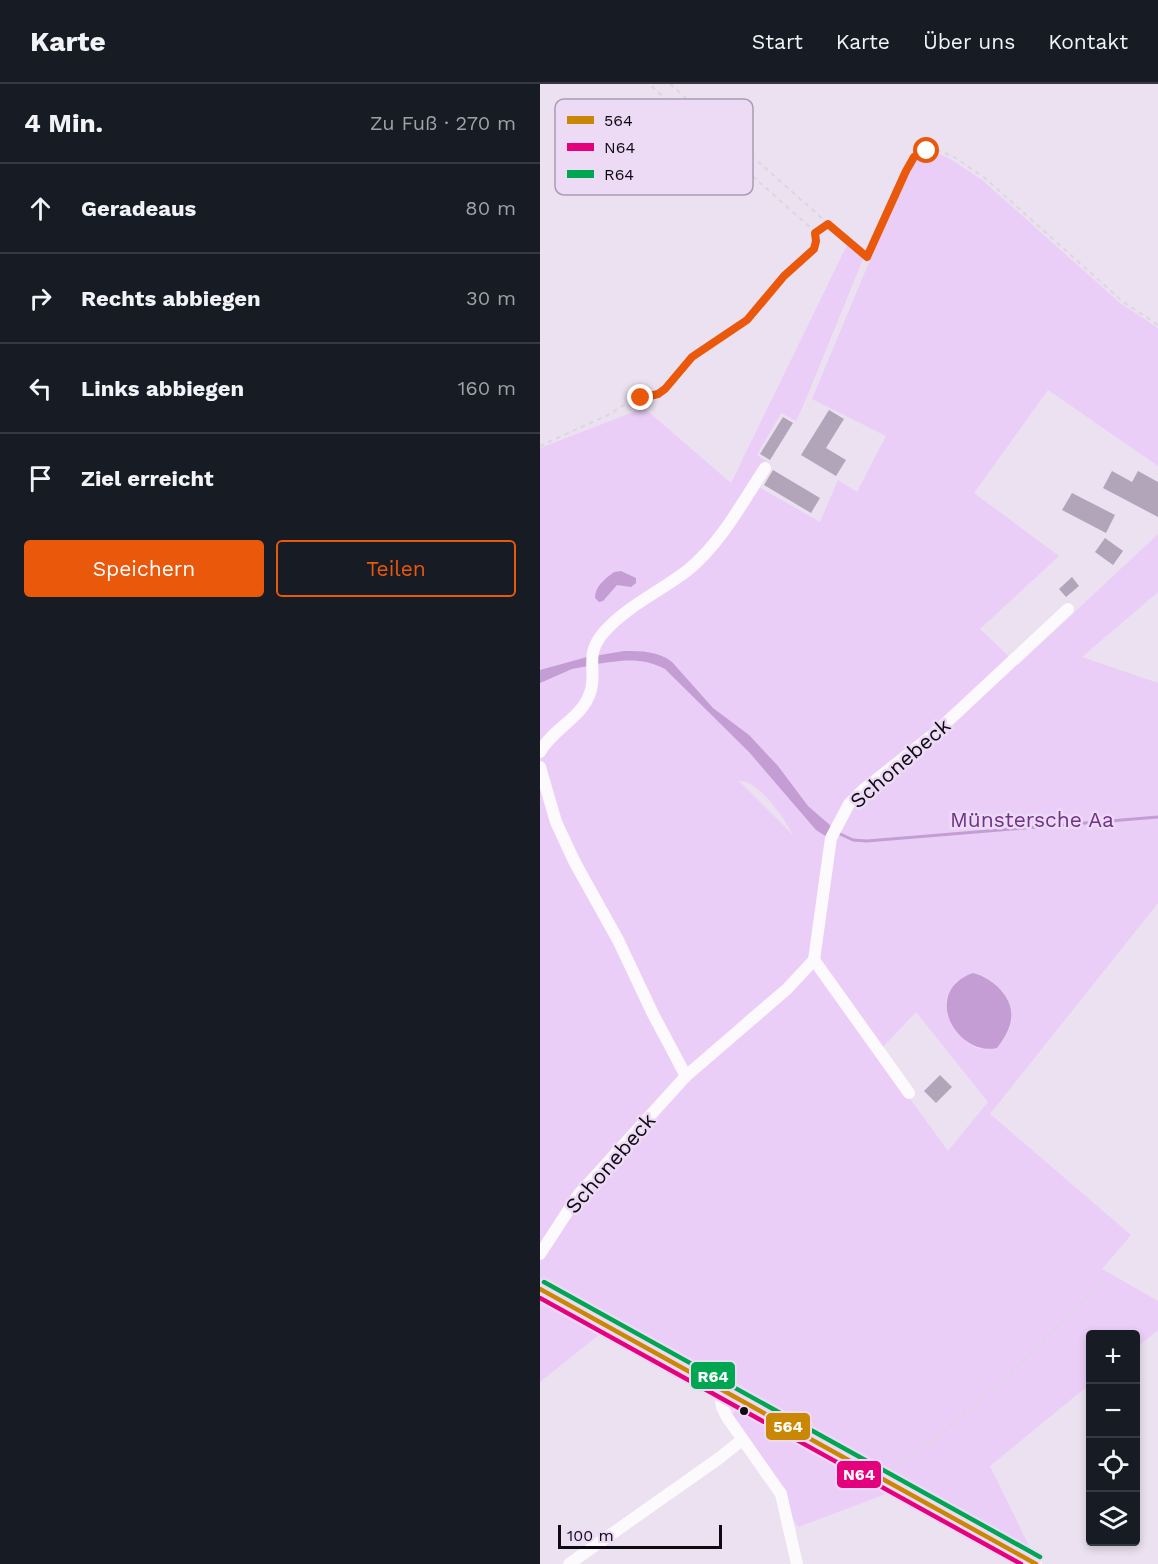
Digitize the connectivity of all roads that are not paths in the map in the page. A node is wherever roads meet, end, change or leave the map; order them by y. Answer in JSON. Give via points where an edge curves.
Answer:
{"nodes":[{"id":1,"x":765,"y":468,"type":"dead end"},
{"id":2,"x":1068,"y":609,"type":"dead end"},
{"id":3,"x":540,"y":752,"type":"edge"},
{"id":4,"x":540,"y":767,"type":"edge"},
{"id":5,"x":814,"y":960,"type":"junction"},
{"id":6,"x":686,"y":1076,"type":"junction"},
{"id":7,"x":909,"y":1093,"type":"dead end"},
{"id":8,"x":540,"y":1254,"type":"edge"},
{"id":9,"x":540,"y":1289,"type":"edge"},
{"id":10,"x":718,"y":1388,"type":"junction"},
{"id":11,"x":742,"y":1440,"type":"junction"},
{"id":12,"x":569,"y":1564,"type":"edge"},
{"id":13,"x":797,"y":1564,"type":"edge"},
{"id":14,"x":1036,"y":1564,"type":"edge"}],
"edges":[{"from":1,"to":3,"type":"street","via":[[712,547],[618,619],[595,643],[590,693],[578,712],[545,742]]},
{"from":2,"to":5,"type":"street","name":"Schonebeck","via":[[934,734],[849,804],[831,838]]},
{"from":4,"to":6,"type":"street","via":[[556,822],[574,861]]},
{"from":5,"to":6,"type":"street","name":"Schonebeck","via":[[787,989]]},
{"from":5,"to":7,"type":"street"},
{"from":6,"to":8,"type":"street","name":"Schonebeck","via":[[579,1194]]},
{"from":9,"to":10,"type":"street"},
{"from":10,"to":11,"type":"street","via":[[722,1407]]},
{"from":10,"to":14,"type":"street"},
{"from":11,"to":12,"type":"street"},
{"from":11,"to":13,"type":"street","via":[[781,1494]]}]}
